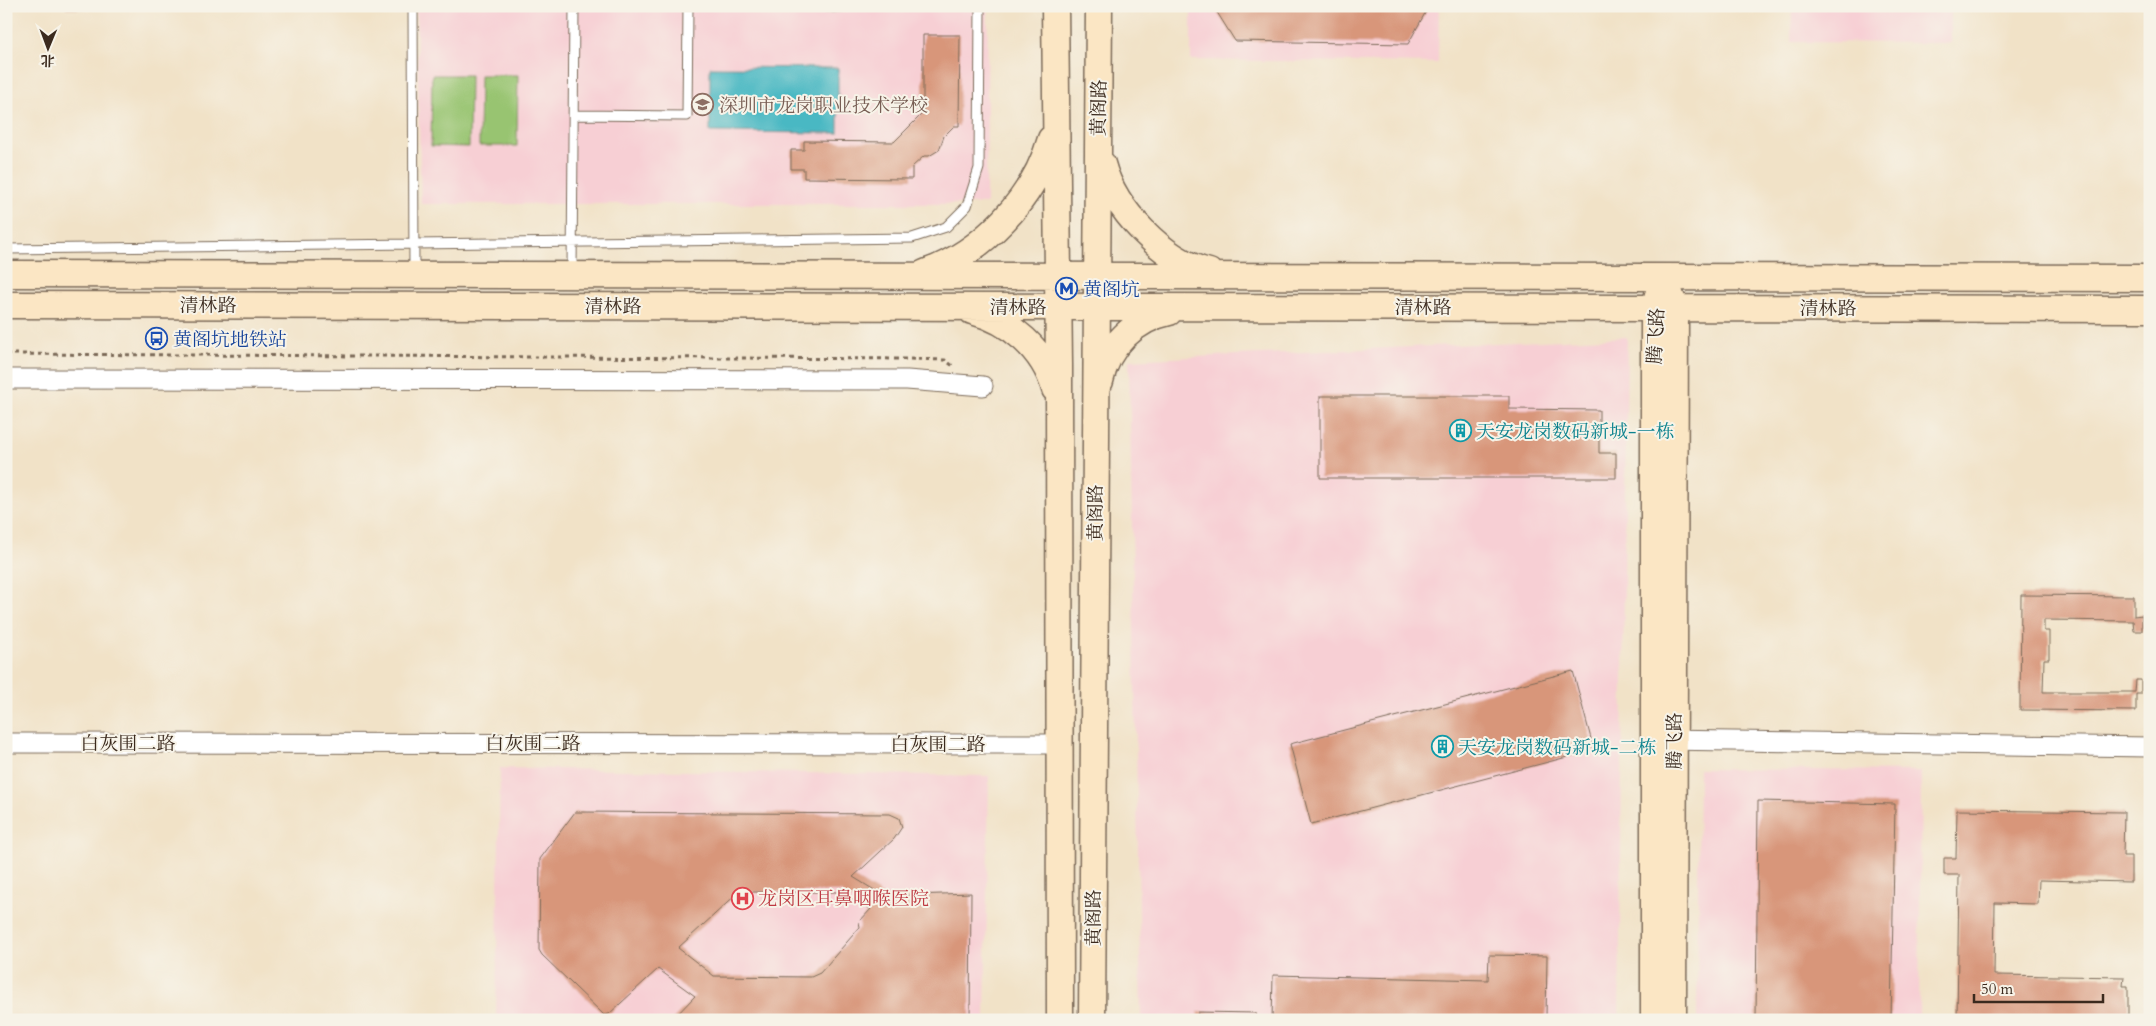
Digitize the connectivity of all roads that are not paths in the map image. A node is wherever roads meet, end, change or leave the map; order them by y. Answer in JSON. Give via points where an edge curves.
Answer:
{"nodes":[{"id":1,"x":413,"y":6,"type":"edge"},
{"id":2,"x":574,"y":6,"type":"edge"},
{"id":3,"x":688,"y":6,"type":"edge"},
{"id":4,"x":980,"y":6,"type":"edge"},
{"id":5,"x":1055,"y":6,"type":"edge"},
{"id":6,"x":1099,"y":6,"type":"edge"},
{"id":7,"x":573,"y":115,"type":"junction"},
{"id":8,"x":1056,"y":121,"type":"junction"},
{"id":9,"x":1098,"y":146,"type":"junction"},
{"id":10,"x":572,"y":243,"type":"junction"},
{"id":11,"x":414,"y":245,"type":"junction"},
{"id":12,"x":6,"y":249,"type":"edge"},
{"id":13,"x":6,"y":274,"type":"edge"},
{"id":14,"x":413,"y":275,"type":"junction"},
{"id":15,"x":572,"y":275,"type":"junction"},
{"id":16,"x":767,"y":276,"type":"junction"},
{"id":17,"x":917,"y":276,"type":"junction"},
{"id":18,"x":1058,"y":276,"type":"junction"},
{"id":19,"x":1096,"y":276,"type":"junction"},
{"id":20,"x":1227,"y":276,"type":"junction"},
{"id":21,"x":1665,"y":277,"type":"junction"},
{"id":22,"x":2150,"y":278,"type":"edge"},
{"id":23,"x":6,"y":304,"type":"edge"},
{"id":24,"x":767,"y":306,"type":"junction"},
{"id":25,"x":952,"y":306,"type":"junction"},
{"id":26,"x":1058,"y":307,"type":"junction"},
{"id":27,"x":1096,"y":307,"type":"junction"},
{"id":28,"x":1194,"y":307,"type":"junction"},
{"id":29,"x":1664,"y":308,"type":"junction"},
{"id":30,"x":2150,"y":309,"type":"edge"},
{"id":31,"x":6,"y":379,"type":"edge"},
{"id":32,"x":983,"y":386,"type":"road end"},
{"id":33,"x":1059,"y":404,"type":"junction"},
{"id":34,"x":1095,"y":404,"type":"junction"},
{"id":35,"x":1664,"y":740,"type":"junction"},
{"id":36,"x":6,"y":743,"type":"edge"},
{"id":37,"x":1060,"y":744,"type":"junction"},
{"id":38,"x":2150,"y":747,"type":"edge"},
{"id":39,"x":1060,"y":1020,"type":"edge"},
{"id":40,"x":1092,"y":1020,"type":"edge"},
{"id":41,"x":1654,"y":1020,"type":"edge"},
{"id":42,"x":1673,"y":1020,"type":"edge"}],
"edges":[{"from":1,"to":11,"type":"lane"},
{"from":2,"to":7,"type":"lane"},
{"from":3,"to":7,"type":"lane","via":[[687,116]]},
{"from":4,"to":10,"type":"lane","via":[[980,168],[967,206],[946,227],[912,238],[885,240]]},
{"from":5,"to":8,"type":"main road","name":"黄阁路"},
{"from":6,"to":9,"type":"main road","name":"黄阁路"},
{"from":7,"to":10,"type":"lane"},
{"from":8,"to":17,"type":"main road","via":[[1048,150],[1035,178],[1006,218],[967,251],[943,266]]},
{"from":8,"to":18,"type":"main road","name":"黄阁路"},
{"from":9,"to":19,"type":"main road","name":"黄阁路"},
{"from":9,"to":20,"type":"main road","via":[[1114,192],[1146,233],[1184,262]]},
{"from":10,"to":11,"type":"lane"},
{"from":10,"to":15,"type":"lane"},
{"from":11,"to":12,"type":"lane"},
{"from":11,"to":14,"type":"lane"},
{"from":13,"to":14,"type":"main road","name":"清林路"},
{"from":14,"to":15,"type":"main road","name":"清林路"},
{"from":15,"to":16,"type":"main road","name":"清林路"},
{"from":16,"to":17,"type":"main road","name":"清林路"},
{"from":16,"to":24,"type":"main road"},
{"from":17,"to":18,"type":"main road","name":"清林路"},
{"from":18,"to":19,"type":"main road","name":"清林路"},
{"from":18,"to":26,"type":"main road","name":"黄阁路"},
{"from":19,"to":20,"type":"main road","name":"清林路"},
{"from":19,"to":27,"type":"main road","name":"黄阁路"},
{"from":20,"to":21,"type":"main road","name":"清林路"},
{"from":21,"to":22,"type":"main road","name":"清林路"},
{"from":21,"to":29,"type":"main road","name":"腾飞路"},
{"from":23,"to":24,"type":"main road","name":"清林路"},
{"from":24,"to":25,"type":"main road","name":"清林路"},
{"from":25,"to":26,"type":"main road","name":"清林路"},
{"from":25,"to":33,"type":"main road","via":[[980,313],[1026,339],[1053,380]]},
{"from":26,"to":27,"type":"main road","name":"清林路"},
{"from":26,"to":33,"type":"main road","name":"黄阁路"},
{"from":27,"to":28,"type":"main road","name":"清林路"},
{"from":27,"to":34,"type":"main road","name":"黄阁路"},
{"from":28,"to":29,"type":"main road","name":"清林路"},
{"from":28,"to":34,"type":"main road","via":[[1165,312],[1143,321],[1124,335],[1109,355]]},
{"from":29,"to":30,"type":"main road","name":"清林路"},
{"from":29,"to":35,"type":"main road","name":"腾飞路"},
{"from":31,"to":32,"type":"street","via":[[907,380]]},
{"from":33,"to":37,"type":"main road","name":"黄阁路"},
{"from":34,"to":40,"type":"main road","name":"黄阁路"},
{"from":35,"to":38,"type":"street"},
{"from":35,"to":41,"type":"main road","name":"腾飞路"},
{"from":35,"to":42,"type":"main road","name":"腾飞路"},
{"from":36,"to":37,"type":"street","name":"白灰围二路"},
{"from":37,"to":39,"type":"main road","name":"黄阁路"}]}
